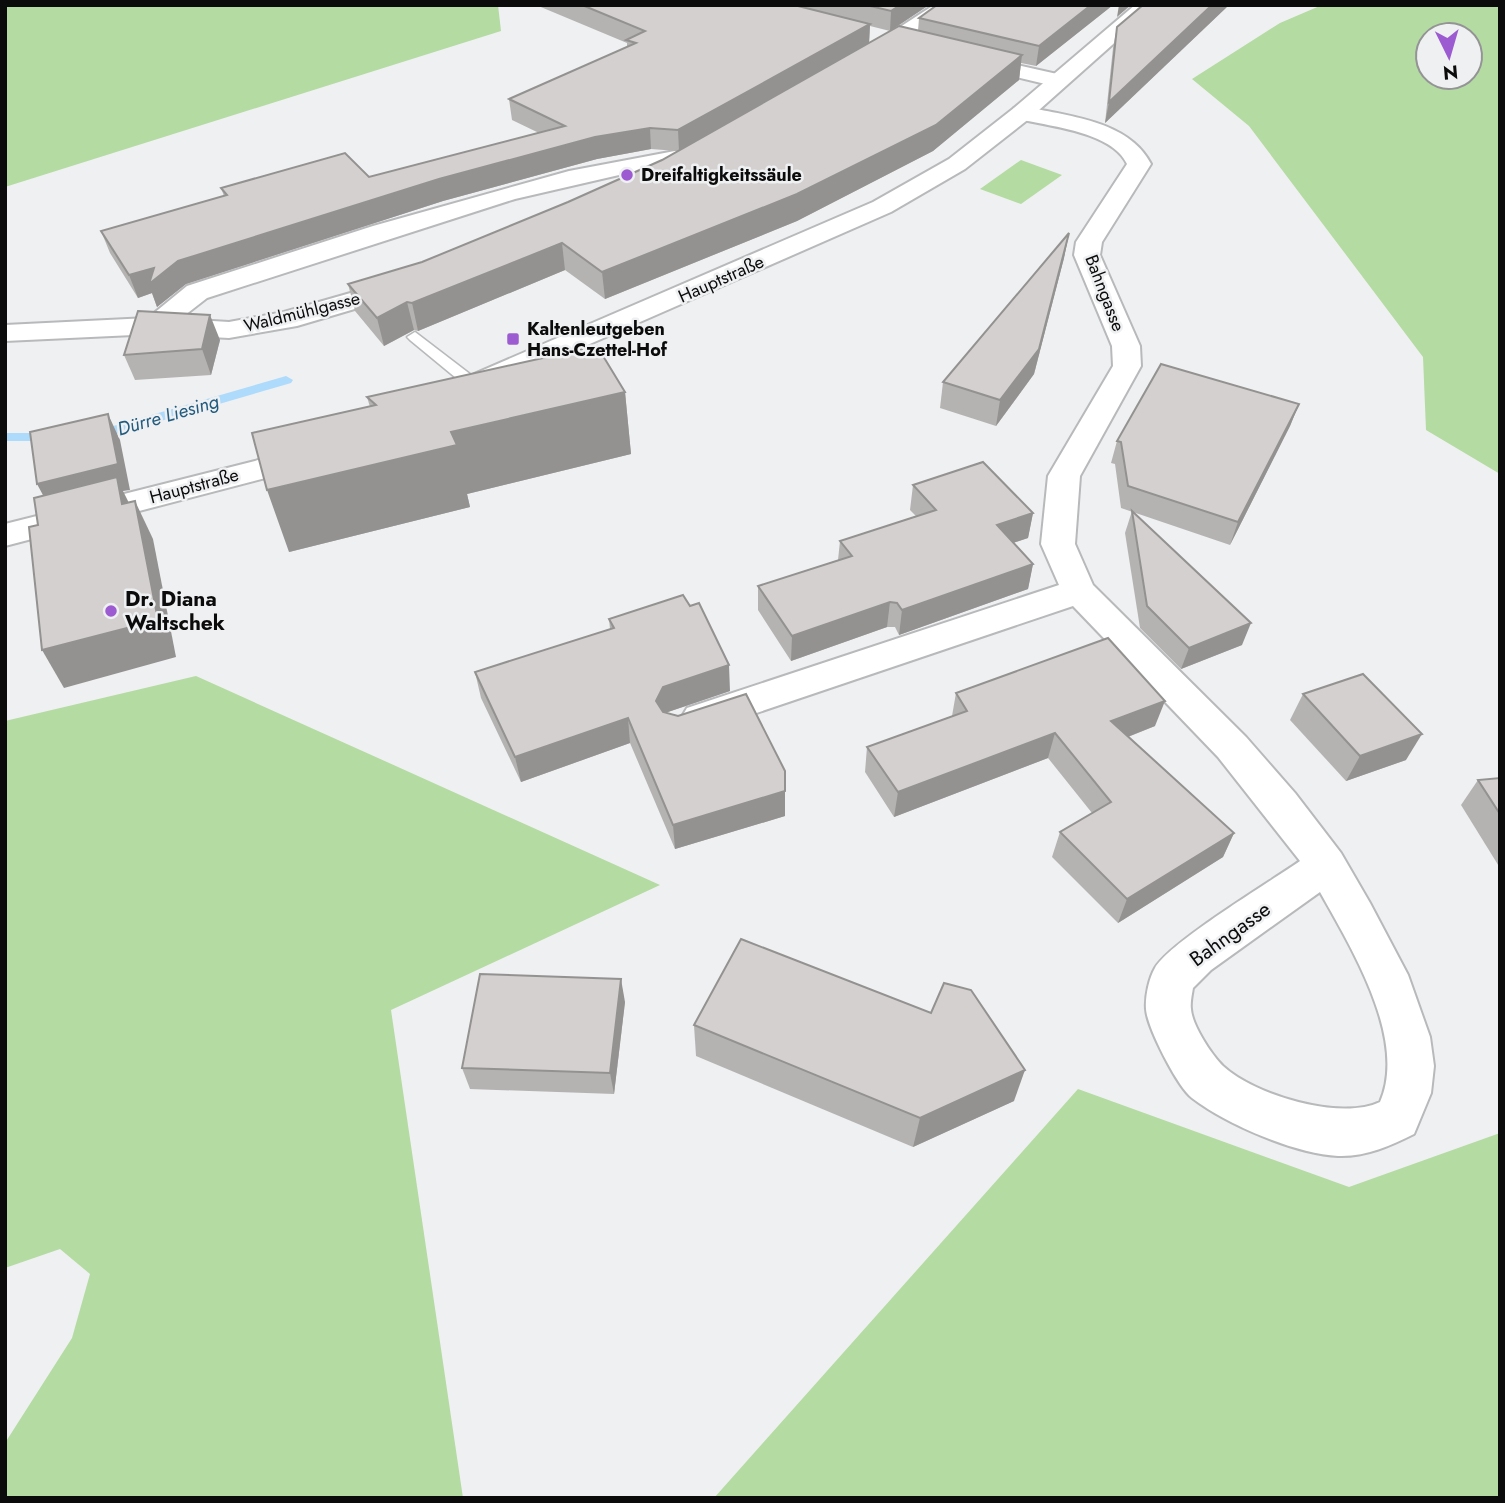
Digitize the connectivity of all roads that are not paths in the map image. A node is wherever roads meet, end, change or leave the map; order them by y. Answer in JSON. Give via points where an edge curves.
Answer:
{"nodes":[{"id":1,"x":948,"y":5,"type":"edge"},
{"id":2,"x":1147,"y":5,"type":"edge"},
{"id":3,"x":866,"y":36,"type":"edge"},
{"id":4,"x":892,"y":43,"type":"junction"},
{"id":5,"x":917,"y":48,"type":"edge"},
{"id":6,"x":943,"y":54,"type":"edge"},
{"id":7,"x":846,"y":69,"type":"edge"},
{"id":8,"x":1058,"y":81,"type":"junction"},
{"id":9,"x":1022,"y":113,"type":"junction"},
{"id":10,"x":719,"y":141,"type":"edge"},
{"id":11,"x":696,"y":154,"type":"junction"},
{"id":12,"x":631,"y":190,"type":"edge"},
{"id":13,"x":430,"y":276,"type":"edge"},
{"id":14,"x":155,"y":326,"type":"junction"},
{"id":15,"x":5,"y":333,"type":"edge"},
{"id":16,"x":415,"y":337,"type":"dead end"},
{"id":17,"x":473,"y":384,"type":"junction"},
{"id":18,"x":447,"y":394,"type":"edge"},
{"id":19,"x":331,"y":442,"type":"edge"},
{"id":20,"x":5,"y":536,"type":"edge"},
{"id":21,"x":1079,"y":591,"type":"junction"},
{"id":22,"x":679,"y":725,"type":"edge"},
{"id":23,"x":1326,"y":865,"type":"junction"}],
"edges":[{"from":1,"to":4,"type":"street"},
{"from":2,"to":8,"type":"street","name":"Hauptstraße"},
{"from":3,"to":4,"type":"street"},
{"from":4,"to":5,"type":"street"},
{"from":4,"to":7,"type":"street"},
{"from":6,"to":8,"type":"street"},
{"from":8,"to":9,"type":"street","name":"Hauptstraße"},
{"from":9,"to":17,"type":"street","name":"Hauptstraße","via":[[957,164],[883,207]]},
{"from":9,"to":21,"type":"street","name":"Bahngasse","via":[[1108,135],[1131,148],[1139,164],[1089,242],[1087,255],[1126,346],[1127,366],[1064,476],[1058,544]]},
{"from":10,"to":11,"type":"street"},
{"from":11,"to":12,"type":"street"},
{"from":11,"to":14,"type":"street","via":[[629,163],[511,191],[197,292]]},
{"from":13,"to":14,"type":"street","name":"Waldmühlgasse","via":[[287,320],[241,328]]},
{"from":14,"to":15,"type":"street","name":"Waldmühlgasse"},
{"from":16,"to":17,"type":"lane"},
{"from":17,"to":18,"type":"street","name":"Hauptstraße"},
{"from":19,"to":20,"type":"street","name":"Hauptstraße","via":[[266,468]]},
{"from":21,"to":22,"type":"street"},
{"from":21,"to":23,"type":"street","name":"Bahngasse","via":[[1232,747]]},
{"from":23,"to":23,"type":"street","name":"Bahngasse","via":[[1172,979],[1168,1010],[1183,1046],[1206,1081],[1247,1105],[1290,1123],[1338,1133],[1375,1129],[1398,1118],[1408,1092],[1409,1053],[1387,975]]}]}
